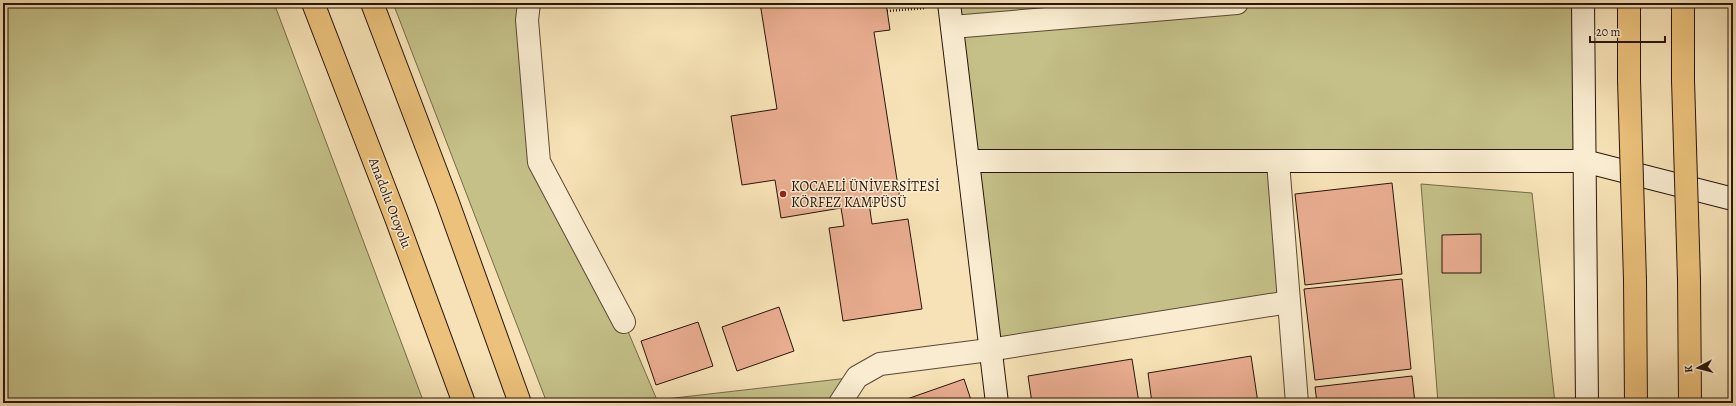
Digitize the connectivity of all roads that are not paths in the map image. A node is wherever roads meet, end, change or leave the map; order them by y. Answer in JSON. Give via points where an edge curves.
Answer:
{"nodes":[{"id":1,"x":313,"y":3,"type":"edge"},
{"id":2,"x":372,"y":3,"type":"edge"},
{"id":3,"x":529,"y":3,"type":"edge"},
{"id":4,"x":1237,"y":3,"type":"edge"},
{"id":5,"x":1584,"y":3,"type":"edge"},
{"id":6,"x":1629,"y":3,"type":"edge"},
{"id":7,"x":1684,"y":3,"type":"edge"},
{"id":8,"x":940,"y":5,"type":"edge"},
{"id":9,"x":952,"y":27,"type":"junction"},
{"id":10,"x":968,"y":161,"type":"junction"},
{"id":11,"x":1584,"y":161,"type":"junction"},
{"id":12,"x":1278,"y":162,"type":"junction"},
{"id":13,"x":1733,"y":198,"type":"edge"},
{"id":14,"x":1289,"y":302,"type":"junction"},
{"id":15,"x":624,"y":322,"type":"dead end"},
{"id":16,"x":989,"y":350,"type":"junction"},
{"id":17,"x":464,"y":403,"type":"edge"},
{"id":18,"x":520,"y":403,"type":"edge"},
{"id":19,"x":840,"y":403,"type":"edge"},
{"id":20,"x":996,"y":403,"type":"edge"},
{"id":21,"x":1296,"y":403,"type":"edge"},
{"id":22,"x":1586,"y":403,"type":"edge"},
{"id":23,"x":1636,"y":403,"type":"edge"},
{"id":24,"x":1690,"y":403,"type":"edge"}],
"edges":[{"from":1,"to":17,"type":"highway","name":"Anadolu Otoyolu"},
{"from":2,"to":18,"type":"highway"},
{"from":3,"to":15,"type":"main road","via":[[526,20],[539,162]]},
{"from":4,"to":9,"type":"main road"},
{"from":5,"to":11,"type":"main road"},
{"from":6,"to":23,"type":"highway","bridge":true},
{"from":7,"to":24,"type":"highway","bridge":true,"via":[[1683,80]]},
{"from":8,"to":9,"type":"main road"},
{"from":9,"to":10,"type":"main road"},
{"from":10,"to":12,"type":"main road"},
{"from":10,"to":16,"type":"main road"},
{"from":11,"to":12,"type":"main road"},
{"from":11,"to":13,"type":"main road"},
{"from":11,"to":22,"type":"main road"},
{"from":12,"to":14,"type":"main road"},
{"from":14,"to":16,"type":"main road"},
{"from":14,"to":21,"type":"main road"},
{"from":16,"to":19,"type":"main road","via":[[880,364],[857,377]]},
{"from":16,"to":20,"type":"main road"}]}
